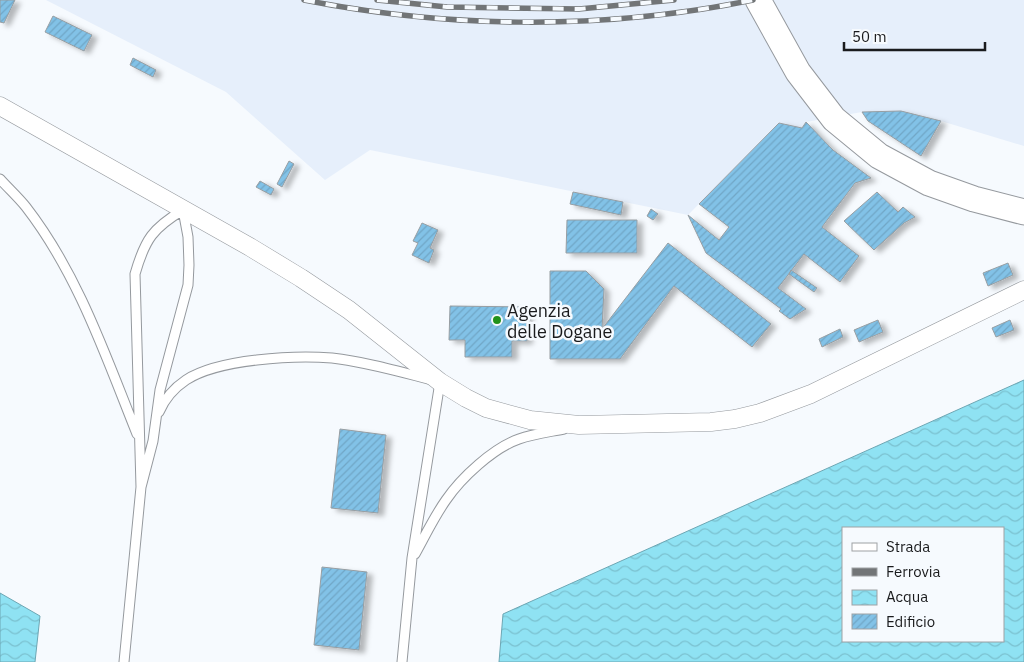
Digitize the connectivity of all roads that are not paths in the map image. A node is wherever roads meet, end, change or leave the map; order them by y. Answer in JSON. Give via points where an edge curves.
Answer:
{"nodes":[{"id":1,"x":758,"y":0,"type":"edge"},
{"id":2,"x":0,"y":106,"type":"edge"},
{"id":3,"x":0,"y":179,"type":"edge"},
{"id":4,"x":184,"y":210,"type":"junction"},
{"id":5,"x":1024,"y":212,"type":"edge"},
{"id":6,"x":1024,"y":290,"type":"edge"},
{"id":7,"x":440,"y":382,"type":"junction"},
{"id":8,"x":155,"y":420,"type":"junction"},
{"id":9,"x":579,"y":425,"type":"junction"},
{"id":10,"x":139,"y":440,"type":"junction"},
{"id":11,"x":142,"y":487,"type":"junction"},
{"id":12,"x":412,"y":558,"type":"junction"},
{"id":13,"x":124,"y":662,"type":"edge"},
{"id":14,"x":402,"y":662,"type":"edge"}],
"edges":[{"from":1,"to":5,"type":"main road","via":[[798,72],[834,119],[879,156],[929,183]]},
{"from":2,"to":4,"type":"street"},
{"from":3,"to":10,"type":"lane","via":[[26,207],[55,250],[84,306]]},
{"from":4,"to":7,"type":"street","via":[[325,294]]},
{"from":4,"to":8,"type":"lane","via":[[188,237],[188,285]]},
{"from":4,"to":10,"type":"lane","via":[[154,231],[145,245],[135,274]]},
{"from":6,"to":9,"type":"street","via":[[812,394],[760,413],[711,422]]},
{"from":7,"to":8,"type":"lane","via":[[333,358],[268,359],[209,370],[188,379],[172,391]]},
{"from":7,"to":9,"type":"street","via":[[486,408],[530,420]]},
{"from":7,"to":12,"type":"lane"},
{"from":8,"to":11,"type":"lane"},
{"from":9,"to":12,"type":"lane","via":[[518,440],[490,456],[446,501]]},
{"from":10,"to":11,"type":"lane"},
{"from":11,"to":13,"type":"lane"},
{"from":12,"to":14,"type":"lane"}]}
